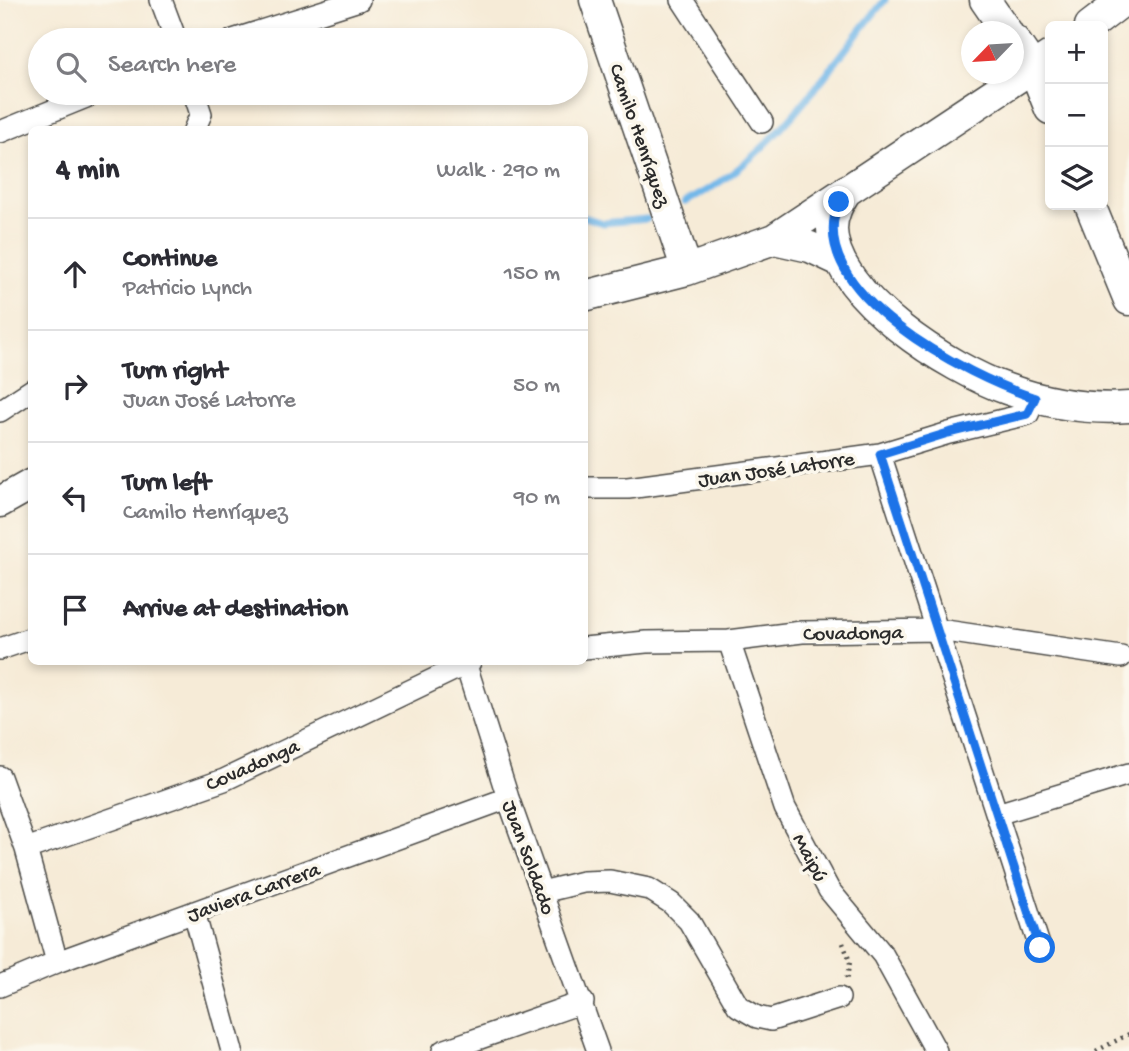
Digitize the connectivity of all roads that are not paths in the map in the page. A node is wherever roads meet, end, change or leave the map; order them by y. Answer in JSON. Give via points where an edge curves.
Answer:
{"nodes":[{"id":1,"x":160,"y":0,"type":"edge"},
{"id":2,"x":359,"y":0,"type":"edge"},
{"id":3,"x":596,"y":0,"type":"edge"},
{"id":4,"x":682,"y":0,"type":"edge"},
{"id":5,"x":985,"y":0,"type":"edge"},
{"id":6,"x":1124,"y":0,"type":"edge"},
{"id":7,"x":999,"y":21,"type":"edge"},
{"id":8,"x":1097,"y":21,"type":"edge"},
{"id":9,"x":171,"y":28,"type":"edge"},
{"id":10,"x":271,"y":28,"type":"edge"},
{"id":11,"x":1024,"y":49,"type":"edge"},
{"id":12,"x":1042,"y":63,"type":"edge"},
{"id":13,"x":1046,"y":84,"type":"edge"},
{"id":14,"x":66,"y":105,"type":"edge"},
{"id":15,"x":762,"y":122,"type":"dead end"},
{"id":16,"x":0,"y":132,"type":"edge"},
{"id":17,"x":847,"y":190,"type":"junction"},
{"id":18,"x":1092,"y":210,"type":"edge"},
{"id":19,"x":774,"y":239,"type":"junction"},
{"id":20,"x":840,"y":261,"type":"junction"},
{"id":21,"x":687,"y":270,"type":"junction"},
{"id":22,"x":588,"y":295,"type":"edge"},
{"id":23,"x":1129,"y":300,"type":"edge"},
{"id":24,"x":28,"y":393,"type":"edge"},
{"id":25,"x":1035,"y":398,"type":"junction"},
{"id":26,"x":1129,"y":407,"type":"edge"},
{"id":27,"x":0,"y":411,"type":"edge"},
{"id":28,"x":880,"y":454,"type":"junction"},
{"id":29,"x":28,"y":486,"type":"edge"},
{"id":30,"x":588,"y":488,"type":"edge"},
{"id":31,"x":0,"y":502,"type":"edge"},
{"id":32,"x":939,"y":630,"type":"junction"},
{"id":33,"x":28,"y":639,"type":"edge"},
{"id":34,"x":729,"y":641,"type":"junction"},
{"id":35,"x":588,"y":648,"type":"edge"},
{"id":36,"x":0,"y":649,"type":"edge"},
{"id":37,"x":1121,"y":657,"type":"dead end"},
{"id":38,"x":461,"y":665,"type":"edge"},
{"id":39,"x":468,"y":665,"type":"edge"},
{"id":40,"x":1129,"y":774,"type":"edge"},
{"id":41,"x":0,"y":778,"type":"edge"},
{"id":42,"x":508,"y":798,"type":"junction"},
{"id":43,"x":997,"y":814,"type":"junction"},
{"id":44,"x":26,"y":849,"type":"junction"},
{"id":45,"x":542,"y":892,"type":"junction"},
{"id":46,"x":194,"y":912,"type":"junction"},
{"id":47,"x":1040,"y":948,"type":"dead end"},
{"id":48,"x":57,"y":962,"type":"junction"},
{"id":49,"x":0,"y":986,"type":"edge"},
{"id":50,"x":839,"y":998,"type":"road end"},
{"id":51,"x":583,"y":1002,"type":"junction"},
{"id":52,"x":232,"y":1051,"type":"edge"},
{"id":53,"x":443,"y":1051,"type":"edge"},
{"id":54,"x":598,"y":1051,"type":"edge"},
{"id":55,"x":936,"y":1051,"type":"edge"}],
"edges":[{"from":1,"to":9,"type":"street"},
{"from":2,"to":10,"type":"street"},
{"from":3,"to":21,"type":"street","name":"Camilo Henríquez"},
{"from":4,"to":15,"type":"street"},
{"from":5,"to":7,"type":"street"},
{"from":6,"to":8,"type":"street"},
{"from":11,"to":12,"type":"street"},
{"from":12,"to":13,"type":"street"},
{"from":12,"to":17,"type":"street"},
{"from":14,"to":16,"type":"street"},
{"from":17,"to":19,"type":"street"},
{"from":17,"to":20,"type":"street","via":[[832,222]]},
{"from":18,"to":23,"type":"street"},
{"from":19,"to":20,"type":"street","via":[[810,247]]},
{"from":19,"to":21,"type":"street"},
{"from":20,"to":25,"type":"street","via":[[872,303],[924,344],[977,377]]},
{"from":21,"to":22,"type":"street"},
{"from":24,"to":27,"type":"street"},
{"from":25,"to":26,"type":"street"},
{"from":25,"to":28,"type":"street","name":"Juan José Latorre","via":[[1027,414]]},
{"from":28,"to":30,"type":"street","name":"Juan José Latorre","via":[[628,488]]},
{"from":28,"to":32,"type":"street"},
{"from":29,"to":31,"type":"street"},
{"from":32,"to":34,"type":"street","name":"Covadonga","via":[[802,632]]},
{"from":32,"to":37,"type":"street","name":"Covadonga"},
{"from":32,"to":43,"type":"street"},
{"from":33,"to":36,"type":"street"},
{"from":34,"to":35,"type":"street","name":"Covadonga"},
{"from":34,"to":55,"type":"street","name":"Maipú","via":[[785,808],[829,890],[883,955]]},
{"from":38,"to":44,"type":"street","name":"Covadonga","via":[[224,780]]},
{"from":39,"to":42,"type":"street","name":"Juan Soldado"},
{"from":40,"to":43,"type":"street"},
{"from":41,"to":44,"type":"street"},
{"from":42,"to":45,"type":"street","name":"Juan Soldado"},
{"from":42,"to":46,"type":"street","name":"Javiera Carrera"},
{"from":43,"to":47,"type":"street"},
{"from":44,"to":48,"type":"street"},
{"from":45,"to":50,"type":"street","via":[[610,881],[649,888],[689,920],[738,1006],[757,1017],[771,1020]]},
{"from":45,"to":51,"type":"street","name":"Juan Soldado"},
{"from":46,"to":48,"type":"street","name":"Javiera Carrera"},
{"from":46,"to":52,"type":"street"},
{"from":48,"to":49,"type":"street","name":"Javiera Carrera"},
{"from":51,"to":53,"type":"street"},
{"from":51,"to":54,"type":"street","name":"Juan Soldado"}]}
